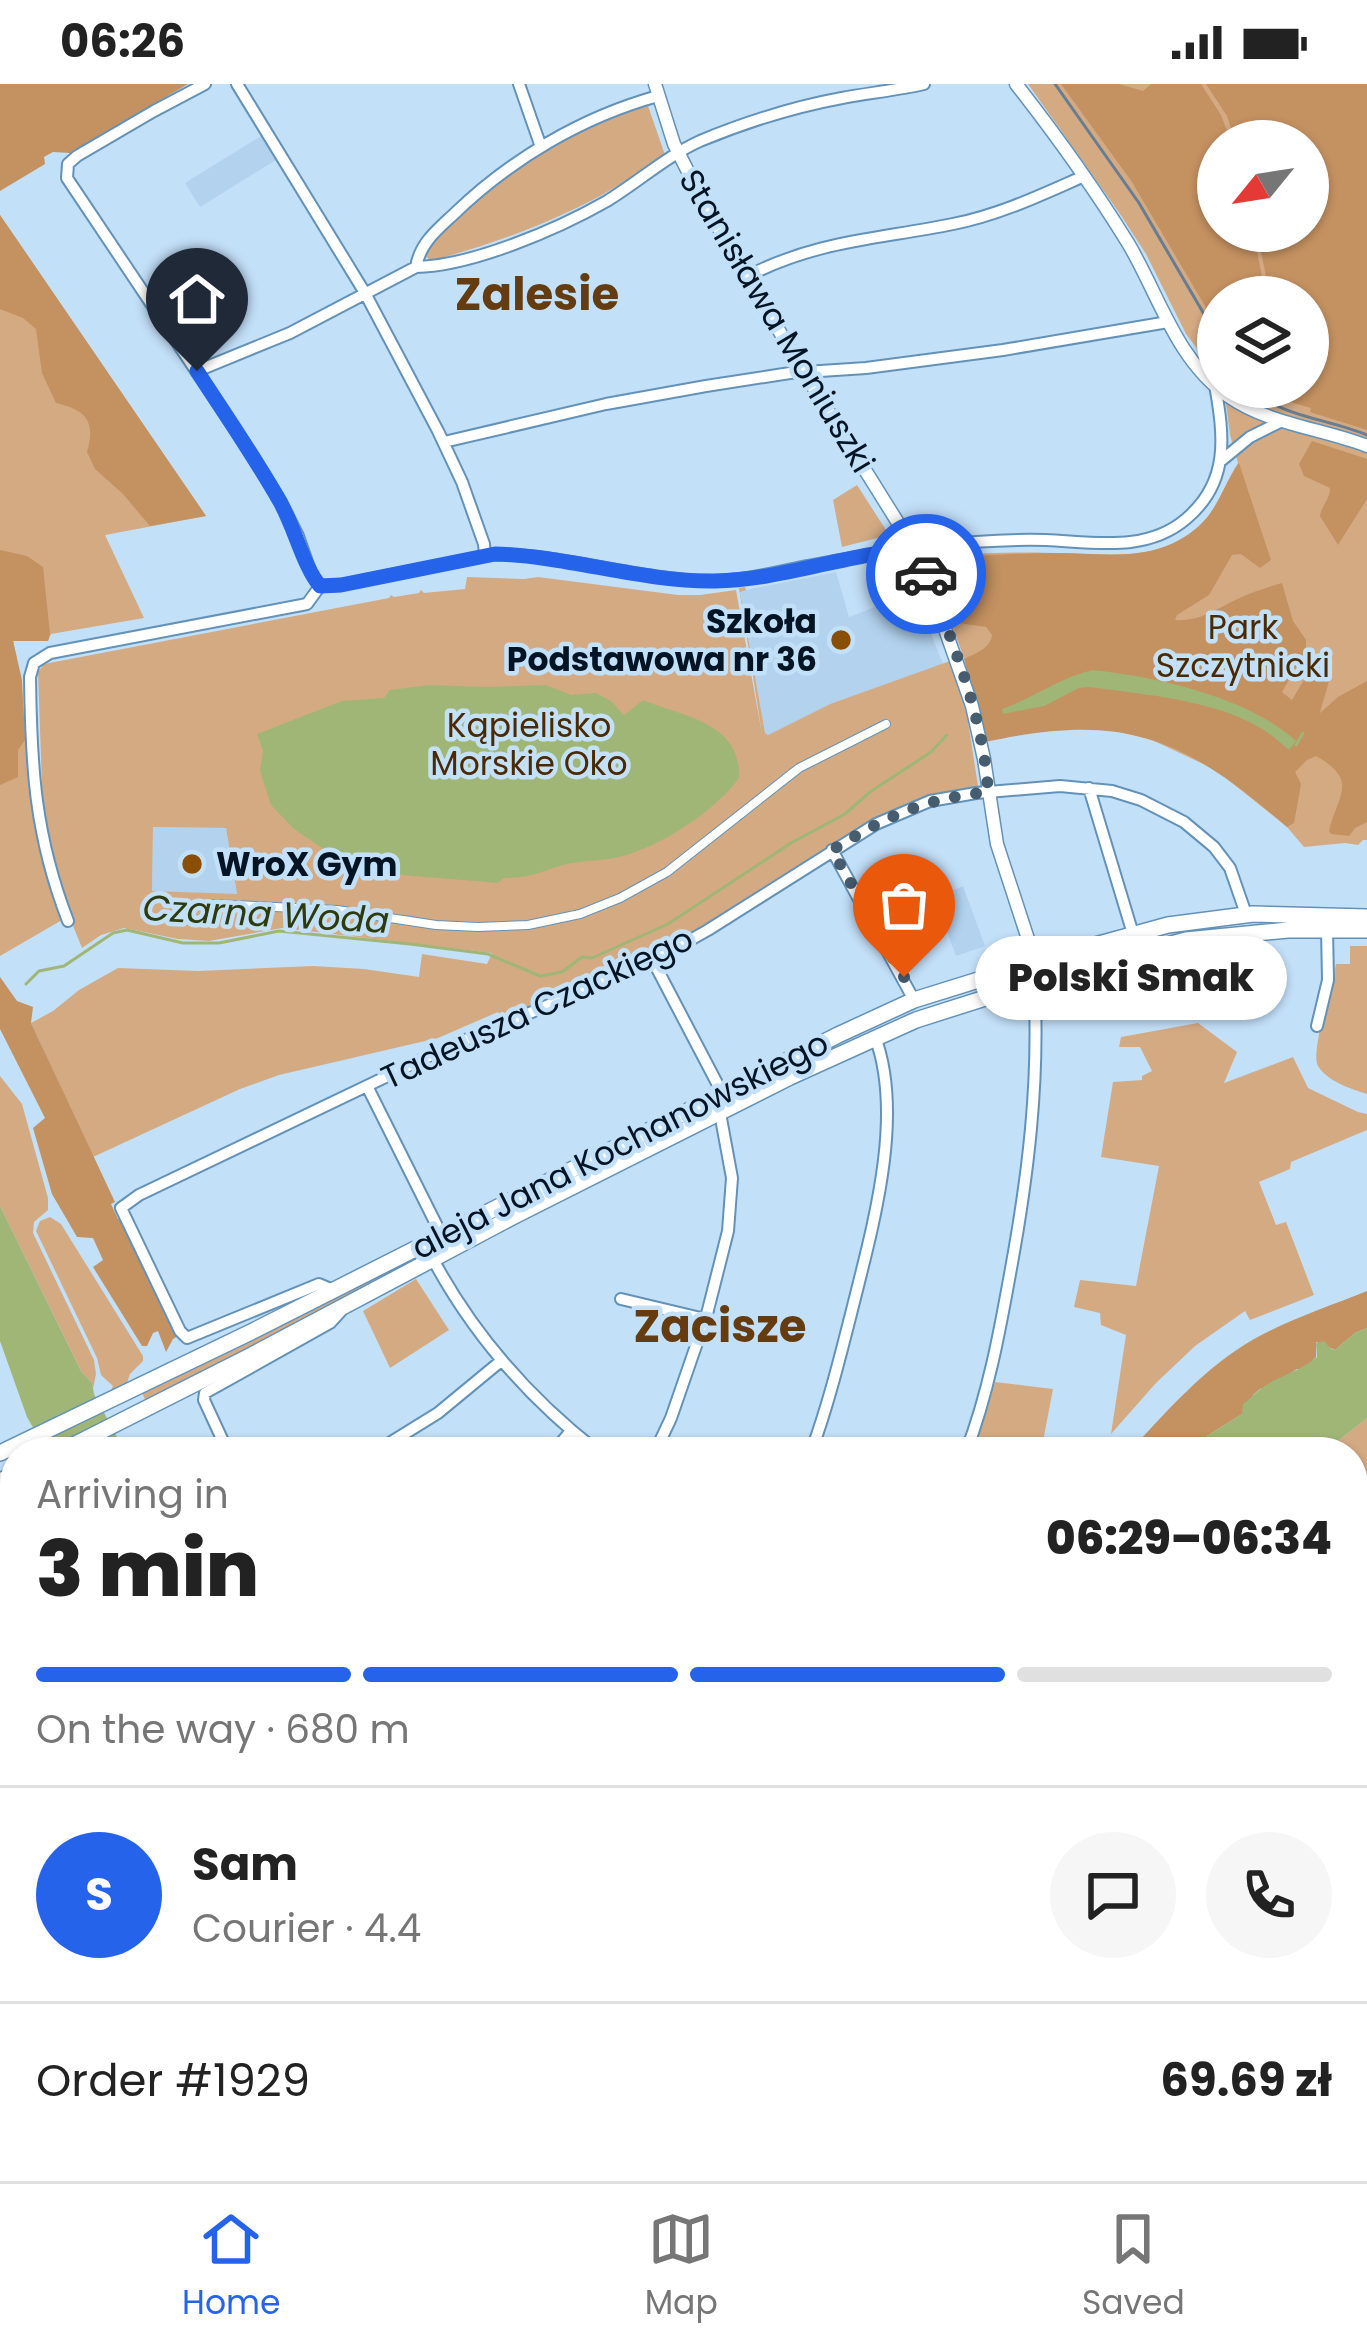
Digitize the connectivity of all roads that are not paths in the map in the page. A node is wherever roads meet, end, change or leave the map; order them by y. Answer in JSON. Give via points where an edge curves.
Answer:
{"nodes":[{"id":1,"x":206,"y":84,"type":"edge"},
{"id":2,"x":237,"y":84,"type":"edge"},
{"id":3,"x":518,"y":84,"type":"edge"},
{"id":4,"x":924,"y":84,"type":"edge"},
{"id":5,"x":1016,"y":84,"type":"edge"},
{"id":6,"x":657,"y":90,"type":"edge"},
{"id":7,"x":541,"y":147,"type":"junction"},
{"id":8,"x":678,"y":154,"type":"junction"},
{"id":9,"x":1084,"y":176,"type":"junction"},
{"id":10,"x":416,"y":267,"type":"junction"},
{"id":11,"x":748,"y":276,"type":"junction"},
{"id":12,"x":365,"y":293,"type":"junction"},
{"id":13,"x":1168,"y":322,"type":"junction"},
{"id":14,"x":1197,"y":366,"type":"edge"},
{"id":15,"x":197,"y":371,"type":"junction"},
{"id":16,"x":805,"y":372,"type":"junction"},
{"id":17,"x":1219,"y":408,"type":"edge"},
{"id":18,"x":1249,"y":408,"type":"edge"},
{"id":19,"x":1282,"y":421,"type":"junction"},
{"id":20,"x":443,"y":442,"type":"junction"},
{"id":21,"x":1367,"y":446,"type":"edge"},
{"id":22,"x":1222,"y":460,"type":"junction"},
{"id":23,"x":916,"y":549,"type":"junction"},
{"id":24,"x":485,"y":555,"type":"junction"},
{"id":25,"x":320,"y":586,"type":"junction"},
{"id":26,"x":886,"y":724,"type":"dead end"},
{"id":27,"x":1089,"y":788,"type":"junction"},
{"id":28,"x":988,"y":792,"type":"junction"},
{"id":29,"x":832,"y":850,"type":"junction"},
{"id":30,"x":212,"y":904,"type":"dead end"},
{"id":31,"x":1367,"y":916,"type":"edge"},
{"id":32,"x":68,"y":921,"type":"dead end"},
{"id":33,"x":1247,"y":923,"type":"junction"},
{"id":34,"x":1327,"y":929,"type":"junction"},
{"id":35,"x":1367,"y":930,"type":"edge"},
{"id":36,"x":1133,"y":934,"type":"junction"},
{"id":37,"x":653,"y":961,"type":"junction"},
{"id":38,"x":1034,"y":964,"type":"junction"},
{"id":39,"x":1034,"y":982,"type":"junction"},
{"id":40,"x":914,"y":1000,"type":"junction"},
{"id":41,"x":1316,"y":1026,"type":"dead end"},
{"id":42,"x":875,"y":1036,"type":"junction"},
{"id":43,"x":367,"y":1086,"type":"junction"},
{"id":44,"x":721,"y":1094,"type":"junction"},
{"id":45,"x":720,"y":1113,"type":"junction"},
{"id":46,"x":442,"y":1236,"type":"junction"},
{"id":47,"x":429,"y":1251,"type":"junction"},
{"id":48,"x":333,"y":1290,"type":"junction"},
{"id":49,"x":621,"y":1299,"type":"dead end"},
{"id":50,"x":347,"y":1303,"type":"junction"},
{"id":51,"x":705,"y":1319,"type":"junction"},
{"id":52,"x":501,"y":1360,"type":"junction"},
{"id":53,"x":571,"y":1431,"type":"junction"},
{"id":54,"x":33,"y":1437,"type":"edge"},
{"id":55,"x":90,"y":1437,"type":"edge"},
{"id":56,"x":221,"y":1437,"type":"edge"},
{"id":57,"x":400,"y":1437,"type":"edge"},
{"id":58,"x":566,"y":1437,"type":"edge"},
{"id":59,"x":579,"y":1437,"type":"edge"},
{"id":60,"x":662,"y":1437,"type":"edge"},
{"id":61,"x":816,"y":1437,"type":"edge"},
{"id":62,"x":970,"y":1437,"type":"edge"}],
"edges":[{"from":1,"to":15,"type":"street","via":[[66,172]]},
{"from":2,"to":12,"type":"street"},
{"from":3,"to":7,"type":"street"},
{"from":4,"to":8,"type":"street","via":[[788,110]]},
{"from":5,"to":9,"type":"street"},
{"from":6,"to":7,"type":"street"},
{"from":6,"to":8,"type":"street","name":"Stanisława Moniuszki"},
{"from":7,"to":10,"type":"street","via":[[465,204],[422,247]]},
{"from":8,"to":10,"type":"street","via":[[604,202],[525,239]]},
{"from":8,"to":11,"type":"street","name":"Stanisława Moniuszki"},
{"from":9,"to":11,"type":"street","via":[[991,214],[829,245]]},
{"from":9,"to":13,"type":"street"},
{"from":10,"to":12,"type":"street"},
{"from":11,"to":16,"type":"street","name":"Stanisława Moniuszki"},
{"from":12,"to":15,"type":"street"},
{"from":12,"to":20,"type":"street"},
{"from":13,"to":14,"type":"street"},
{"from":13,"to":16,"type":"street"},
{"from":15,"to":25,"type":"street","via":[[281,502]]},
{"from":16,"to":20,"type":"street","via":[[626,400]]},
{"from":16,"to":23,"type":"street","name":"Stanisława Moniuszki"},
{"from":17,"to":22,"type":"street"},
{"from":18,"to":19,"type":"street"},
{"from":19,"to":21,"type":"street"},
{"from":19,"to":22,"type":"street"},
{"from":20,"to":24,"type":"street"},
{"from":22,"to":23,"type":"street","via":[[1196,509],[1140,542]]},
{"from":23,"to":24,"type":"street","via":[[718,581]]},
{"from":23,"to":28,"type":"street","name":"Stanisława Moniuszki","via":[[972,706]]},
{"from":24,"to":25,"type":"street"},
{"from":25,"to":32,"type":"street","via":[[307,604],[50,652],[34,663],[36,807]]},
{"from":26,"to":30,"type":"street","via":[[799,768],[667,872],[580,914],[478,927]]},
{"from":27,"to":28,"type":"street","name":"Tadeusza Czackiego"},
{"from":27,"to":33,"type":"street","name":"Tadeusza Czackiego","via":[[1141,800],[1194,829],[1230,868]]},
{"from":27,"to":36,"type":"street"},
{"from":28,"to":29,"type":"street","name":"Tadeusza Czackiego","via":[[898,812]]},
{"from":28,"to":38,"type":"street","name":"Stanisława Moniuszki"},
{"from":29,"to":37,"type":"street","name":"Tadeusza Czackiego"},
{"from":29,"to":40,"type":"street"},
{"from":31,"to":33,"type":"main road","name":"aleja Jana Kochanowskiego"},
{"from":33,"to":34,"type":"main road","name":"aleja Jana Kochanowskiego"},
{"from":33,"to":36,"type":"main road","name":"aleja Jana Kochanowskiego","via":[[1185,922]]},
{"from":33,"to":39,"type":"main road","name":"aleja Jana Kochanowskiego"},
{"from":34,"to":35,"type":"main road","name":"aleja Jana Kochanowskiego"},
{"from":34,"to":41,"type":"street","via":[[1328,980]]},
{"from":36,"to":38,"type":"main road","name":"aleja Jana Kochanowskiego"},
{"from":37,"to":43,"type":"street","name":"Tadeusza Czackiego"},
{"from":37,"to":44,"type":"street"},
{"from":38,"to":39,"type":"street","name":"Stanisława Moniuszki"},
{"from":38,"to":40,"type":"main road","name":"aleja Jana Kochanowskiego"},
{"from":39,"to":42,"type":"main road","name":"aleja Jana Kochanowskiego"},
{"from":39,"to":62,"type":"street","via":[[1036,1078],[1018,1231]]},
{"from":40,"to":44,"type":"main road","name":"aleja Jana Kochanowskiego"},
{"from":42,"to":45,"type":"main road","name":"aleja Jana Kochanowskiego"},
{"from":42,"to":61,"type":"street","via":[[887,1110],[876,1200]]},
{"from":43,"to":46,"type":"street"},
{"from":43,"to":48,"type":"street","name":"Tadeusza Czackiego","via":[[140,1196],[124,1213],[185,1337],[319,1284]]},
{"from":44,"to":45,"type":"street"},
{"from":44,"to":46,"type":"main road","name":"aleja Jana Kochanowskiego"},
{"from":45,"to":47,"type":"main road","name":"aleja Jana Kochanowskiego"},
{"from":45,"to":51,"type":"street","via":[[731,1213]]},
{"from":46,"to":47,"type":"main road","name":"aleja Jana Kochanowskiego"},
{"from":47,"to":48,"type":"main road","name":"aleja Jana Kochanowskiego"},
{"from":47,"to":50,"type":"main road","name":"aleja Jana Kochanowskiego"},
{"from":47,"to":52,"type":"street"},
{"from":48,"to":54,"type":"main road","name":"aleja Jana Kochanowskiego"},
{"from":49,"to":51,"type":"street"},
{"from":50,"to":55,"type":"main road","name":"aleja Jana Kochanowskiego"},
{"from":50,"to":56,"type":"street","name":"aleja Jana Kochanowskiego","via":[[332,1322],[208,1389]]},
{"from":51,"to":60,"type":"street"},
{"from":52,"to":53,"type":"street"},
{"from":52,"to":57,"type":"street"},
{"from":53,"to":58,"type":"street"},
{"from":53,"to":59,"type":"street"}]}
